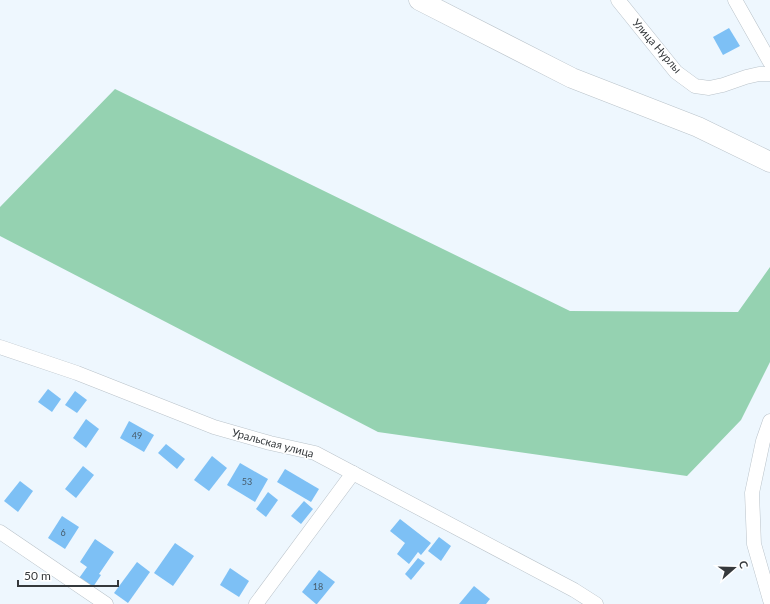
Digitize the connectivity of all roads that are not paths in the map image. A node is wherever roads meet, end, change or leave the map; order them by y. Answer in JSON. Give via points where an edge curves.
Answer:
{"nodes":[{"id":1,"x":419,"y":0,"type":"edge"},
{"id":2,"x":618,"y":0,"type":"edge"},
{"id":3,"x":735,"y":0,"type":"edge"},
{"id":4,"x":770,"y":62,"type":"edge"},
{"id":5,"x":770,"y":74,"type":"edge"},
{"id":6,"x":770,"y":162,"type":"edge"},
{"id":7,"x":0,"y":347,"type":"edge"},
{"id":8,"x":770,"y":421,"type":"edge"},
{"id":9,"x":353,"y":473,"type":"junction"},
{"id":10,"x":0,"y":532,"type":"edge"},
{"id":11,"x":770,"y":600,"type":"edge"},
{"id":12,"x":106,"y":604,"type":"edge"},
{"id":13,"x":256,"y":604,"type":"edge"},
{"id":14,"x":596,"y":604,"type":"edge"}],
"edges":[{"from":1,"to":6,"type":"main road","via":[[572,78],[698,127]]},
{"from":2,"to":5,"type":"street","name":"Улица Нурлы","via":[[676,72],[695,86],[709,88],[759,74]]},
{"from":3,"to":4,"type":"street"},
{"from":7,"to":9,"type":"street","name":"Уральская улица","via":[[77,373],[214,426],[315,453]]},
{"from":8,"to":11,"type":"street","via":[[752,493],[754,544]]},
{"from":9,"to":13,"type":"street"},
{"from":9,"to":14,"type":"street","name":"Уральская улица"},
{"from":10,"to":12,"type":"street"}]}
